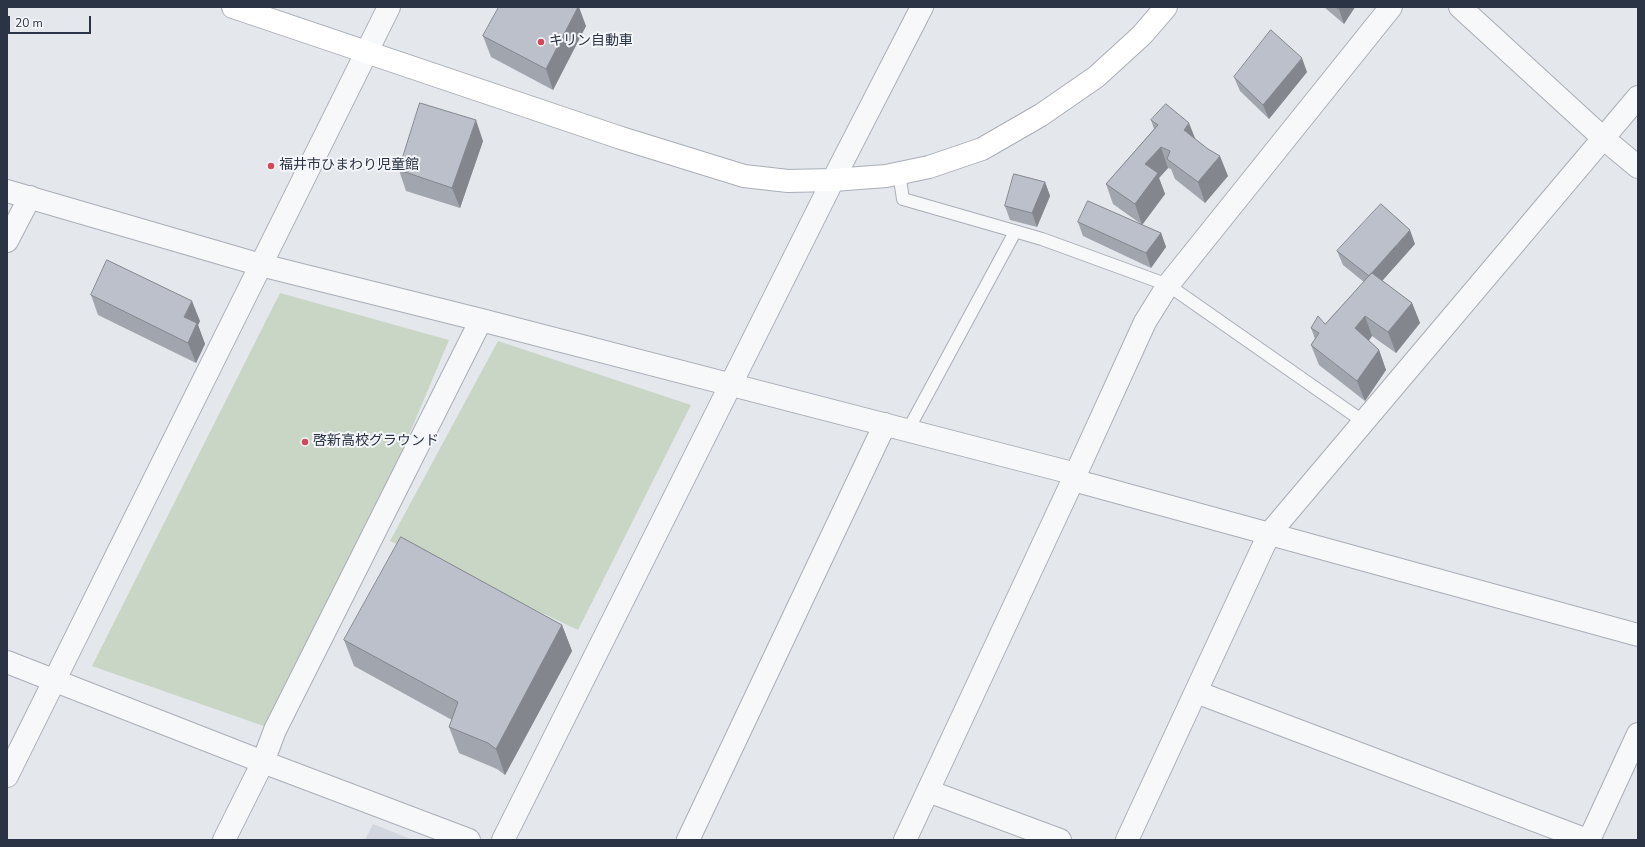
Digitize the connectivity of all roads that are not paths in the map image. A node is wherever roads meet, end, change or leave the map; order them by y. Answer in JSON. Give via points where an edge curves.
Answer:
{"nodes":[{"id":1,"x":233,"y":7,"type":"edge"},
{"id":2,"x":389,"y":7,"type":"edge"},
{"id":3,"x":922,"y":7,"type":"edge"},
{"id":4,"x":1166,"y":7,"type":"edge"},
{"id":5,"x":1391,"y":7,"type":"edge"},
{"id":6,"x":1460,"y":7,"type":"edge"},
{"id":7,"x":367,"y":52,"type":"junction"},
{"id":8,"x":1638,"y":97,"type":"edge"},
{"id":9,"x":1603,"y":138,"type":"junction"},
{"id":10,"x":1638,"y":167,"type":"edge"},
{"id":11,"x":898,"y":174,"type":"junction"},
{"id":12,"x":834,"y":180,"type":"junction"},
{"id":13,"x":7,"y":191,"type":"edge"},
{"id":14,"x":30,"y":197,"type":"junction"},
{"id":15,"x":1015,"y":232,"type":"junction"},
{"id":16,"x":7,"y":241,"type":"edge"},
{"id":17,"x":261,"y":265,"type":"junction"},
{"id":18,"x":1168,"y":285,"type":"junction"},
{"id":19,"x":481,"y":320,"type":"junction"},
{"id":20,"x":732,"y":385,"type":"junction"},
{"id":21,"x":1364,"y":422,"type":"junction"},
{"id":22,"x":885,"y":424,"type":"junction"},
{"id":23,"x":908,"y":430,"type":"junction"},
{"id":24,"x":1075,"y":477,"type":"junction"},
{"id":25,"x":1269,"y":534,"type":"junction"},
{"id":26,"x":1638,"y":635,"type":"edge"},
{"id":27,"x":7,"y":662,"type":"edge"},
{"id":28,"x":55,"y":680,"type":"junction"},
{"id":29,"x":1196,"y":692,"type":"junction"},
{"id":30,"x":1638,"y":734,"type":"edge"},
{"id":31,"x":263,"y":762,"type":"junction"},
{"id":32,"x":7,"y":776,"type":"edge"},
{"id":33,"x":928,"y":791,"type":"junction"},
{"id":34,"x":224,"y":840,"type":"edge"},
{"id":35,"x":469,"y":840,"type":"edge"},
{"id":36,"x":503,"y":840,"type":"edge"},
{"id":37,"x":688,"y":840,"type":"edge"},
{"id":38,"x":905,"y":840,"type":"edge"},
{"id":39,"x":1060,"y":840,"type":"edge"},
{"id":40,"x":1127,"y":840,"type":"edge"},
{"id":41,"x":1588,"y":840,"type":"edge"}],
"edges":[{"from":1,"to":7,"type":"street"},
{"from":2,"to":7,"type":"street"},
{"from":3,"to":12,"type":"street"},
{"from":4,"to":11,"type":"street","via":[[1142,35],[1096,77],[1041,115],[982,149],[929,167]]},
{"from":5,"to":18,"type":"street"},
{"from":6,"to":9,"type":"street"},
{"from":7,"to":12,"type":"street","via":[[621,138],[744,176],[788,181]]},
{"from":7,"to":17,"type":"street"},
{"from":8,"to":9,"type":"street"},
{"from":9,"to":10,"type":"street"},
{"from":9,"to":21,"type":"street"},
{"from":11,"to":12,"type":"street"},
{"from":11,"to":15,"type":"lane","via":[[903,199]]},
{"from":12,"to":20,"type":"street"},
{"from":13,"to":14,"type":"street"},
{"from":14,"to":16,"type":"street"},
{"from":14,"to":17,"type":"street"},
{"from":15,"to":18,"type":"lane","via":[[1042,239]]},
{"from":15,"to":23,"type":"lane"},
{"from":17,"to":19,"type":"street"},
{"from":17,"to":28,"type":"street"},
{"from":18,"to":21,"type":"lane"},
{"from":18,"to":24,"type":"street","via":[[1145,322]]},
{"from":19,"to":20,"type":"street"},
{"from":19,"to":31,"type":"street","via":[[279,723]]},
{"from":20,"to":22,"type":"street"},
{"from":20,"to":36,"type":"street"},
{"from":21,"to":25,"type":"street"},
{"from":22,"to":23,"type":"street"},
{"from":22,"to":37,"type":"street"},
{"from":23,"to":24,"type":"street"},
{"from":24,"to":25,"type":"street"},
{"from":24,"to":33,"type":"street"},
{"from":25,"to":26,"type":"street"},
{"from":25,"to":29,"type":"street"},
{"from":27,"to":28,"type":"street"},
{"from":28,"to":31,"type":"street"},
{"from":28,"to":32,"type":"street"},
{"from":29,"to":40,"type":"street"},
{"from":29,"to":41,"type":"street"},
{"from":30,"to":41,"type":"street"},
{"from":31,"to":34,"type":"street"},
{"from":31,"to":35,"type":"street"},
{"from":33,"to":38,"type":"street"},
{"from":33,"to":39,"type":"street"}]}
